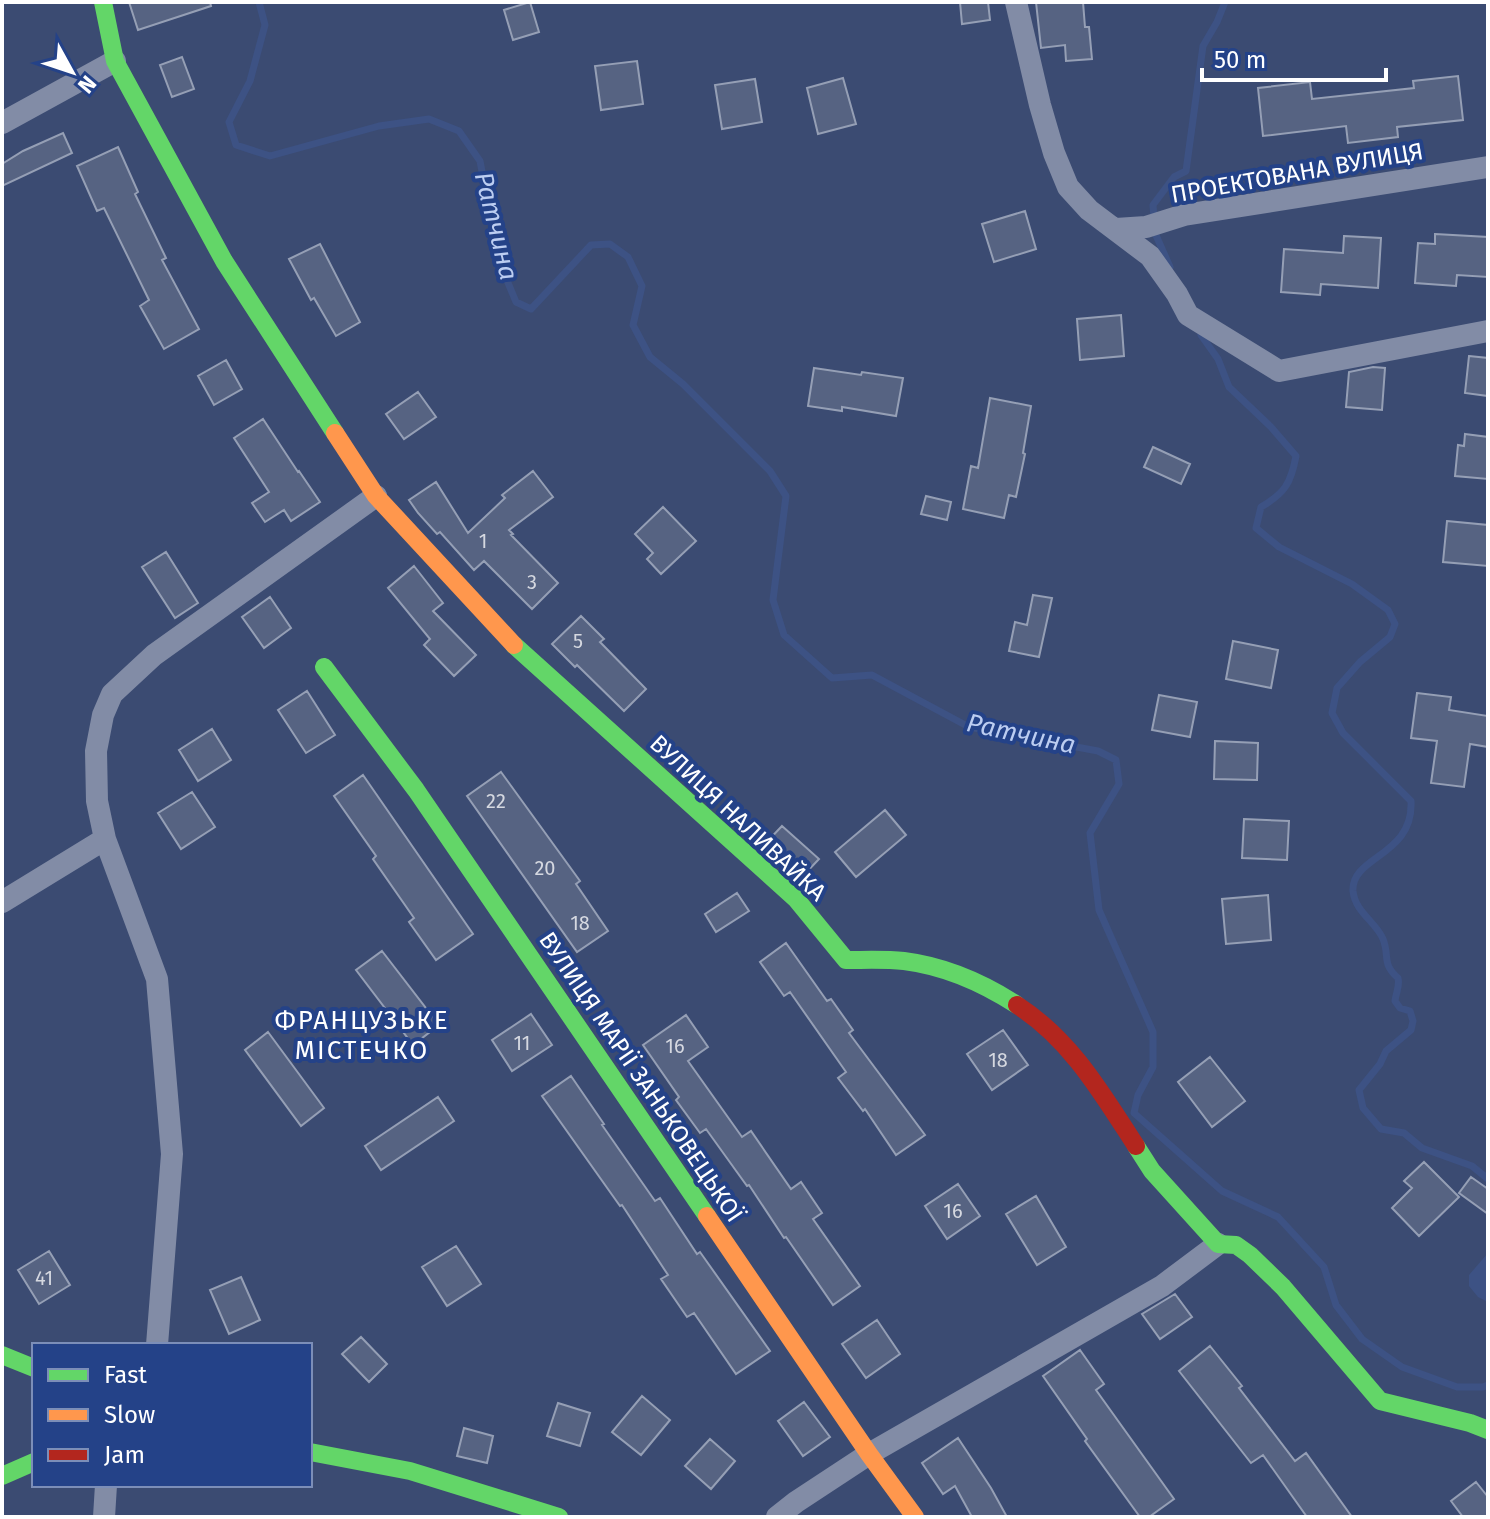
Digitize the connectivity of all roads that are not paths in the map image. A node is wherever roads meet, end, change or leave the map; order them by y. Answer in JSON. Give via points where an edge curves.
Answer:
{"nodes":[{"id":1,"x":103,"y":2,"type":"edge"},
{"id":2,"x":1016,"y":2,"type":"edge"},
{"id":3,"x":115,"y":61,"type":"junction"},
{"id":4,"x":2,"y":123,"type":"edge"},
{"id":5,"x":1488,"y":167,"type":"edge"},
{"id":6,"x":1116,"y":229,"type":"junction"},
{"id":7,"x":1488,"y":331,"type":"edge"},
{"id":8,"x":376,"y":496,"type":"junction"},
{"id":9,"x":324,"y":667,"type":"dead end"},
{"id":10,"x":105,"y":839,"type":"junction"},
{"id":11,"x":2,"y":902,"type":"edge"},
{"id":12,"x":1218,"y":1244,"type":"junction"},
{"id":13,"x":157,"y":1343,"type":"edge"},
{"id":14,"x":2,"y":1355,"type":"edge"},
{"id":15,"x":32,"y":1367,"type":"edge"},
{"id":16,"x":1488,"y":1430,"type":"edge"},
{"id":17,"x":312,"y":1452,"type":"edge"},
{"id":18,"x":869,"y":1454,"type":"junction"},
{"id":19,"x":32,"y":1463,"type":"edge"},
{"id":20,"x":2,"y":1476,"type":"edge"},
{"id":21,"x":106,"y":1487,"type":"edge"},
{"id":22,"x":104,"y":1517,"type":"edge"},
{"id":23,"x":559,"y":1517,"type":"edge"},
{"id":24,"x":777,"y":1517,"type":"edge"},
{"id":25,"x":915,"y":1517,"type":"edge"}],
"edges":[{"from":1,"to":3,"type":"street","name":"ВУЛИЦЯ НАЛИВАЙКА"},
{"from":2,"to":6,"type":"street","via":[[1040,105],[1068,187]]},
{"from":3,"to":4,"type":"street"},
{"from":3,"to":8,"type":"street","name":"ВУЛИЦЯ НАЛИВАЙКА","via":[[224,261]]},
{"from":5,"to":6,"type":"street","name":"ПРОЕКТОВАНА ВУЛИЦЯ"},
{"from":6,"to":7,"type":"street","via":[[1150,256],[1188,315],[1279,371]]},
{"from":8,"to":10,"type":"street","via":[[154,655],[112,694],[96,751],[97,801]]},
{"from":8,"to":12,"type":"street","name":"ВУЛИЦЯ НАЛИВАЙКА","via":[[519,650],[796,899],[846,960],[903,961],[950,971],[1040,1020],[1098,1088],[1152,1171]]},
{"from":9,"to":18,"type":"street","name":"ВУЛИЦЯ МАРІЇ ЗАНЬКОВЕЦЬКОЇ","via":[[416,790]]},
{"from":10,"to":11,"type":"street"},
{"from":10,"to":13,"type":"street","via":[[157,979],[172,1154]]},
{"from":12,"to":16,"type":"street","name":"ВУЛИЦЯ НАЛИВАЙКА","via":[[1236,1245],[1250,1255],[1380,1401]]},
{"from":12,"to":18,"type":"street","via":[[1162,1286]]},
{"from":14,"to":15,"type":"street"},
{"from":17,"to":23,"type":"street","via":[[410,1471]]},
{"from":18,"to":24,"type":"street"},
{"from":18,"to":25,"type":"street","name":"ВУЛИЦЯ МАРІЇ ЗАНЬКОВЕЦЬКОЇ"},
{"from":19,"to":20,"type":"street"},
{"from":21,"to":22,"type":"street"}]}
